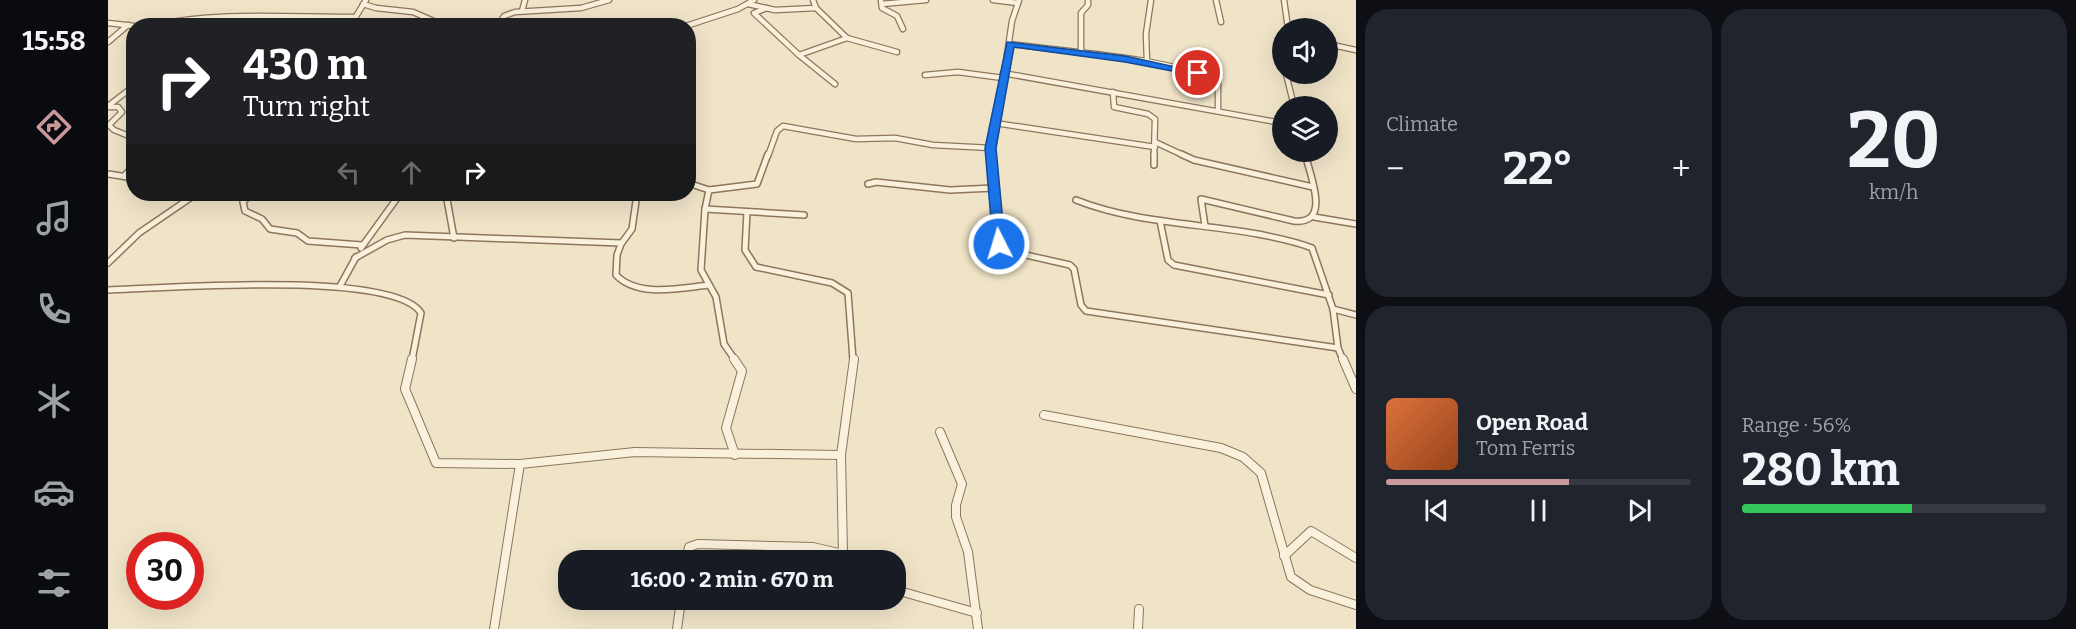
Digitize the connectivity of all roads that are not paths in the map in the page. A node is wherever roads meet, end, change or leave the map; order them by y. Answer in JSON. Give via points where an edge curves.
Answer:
{"nodes":[{"id":1,"x":525,"y":0,"type":"edge"},
{"id":2,"x":609,"y":0,"type":"edge"},
{"id":3,"x":754,"y":0,"type":"edge"},
{"id":4,"x":813,"y":0,"type":"edge"},
{"id":5,"x":926,"y":0,"type":"edge"},
{"id":6,"x":993,"y":0,"type":"edge"},
{"id":7,"x":1088,"y":0,"type":"edge"},
{"id":8,"x":1150,"y":0,"type":"edge"},
{"id":9,"x":1216,"y":0,"type":"edge"},
{"id":10,"x":1284,"y":0,"type":"edge"},
{"id":11,"x":1019,"y":1,"type":"edge"},
{"id":12,"x":364,"y":2,"type":"edge"},
{"id":13,"x":882,"y":2,"type":"edge"},
{"id":14,"x":748,"y":4,"type":"junction"},
{"id":15,"x":767,"y":8,"type":"junction"},
{"id":16,"x":816,"y":8,"type":"junction"},
{"id":17,"x":522,"y":11,"type":"junction"},
{"id":18,"x":354,"y":17,"type":"joint"},
{"id":19,"x":202,"y":18,"type":"edge"},
{"id":20,"x":427,"y":18,"type":"edge"},
{"id":21,"x":505,"y":18,"type":"edge"},
{"id":22,"x":1287,"y":18,"type":"edge"},
{"id":23,"x":696,"y":21,"type":"edge"},
{"id":24,"x":1221,"y":22,"type":"dead end"},
{"id":25,"x":109,"y":23,"type":"edge"},
{"id":26,"x":126,"y":25,"type":"edge"},
{"id":27,"x":126,"y":27,"type":"edge"},
{"id":28,"x":903,"y":29,"type":"dead end"},
{"id":29,"x":847,"y":38,"type":"junction"},
{"id":30,"x":108,"y":42,"type":"edge"},
{"id":31,"x":1010,"y":44,"type":"junction"},
{"id":32,"x":1338,"y":46,"type":"edge"},
{"id":33,"x":1356,"y":50,"type":"edge"},
{"id":34,"x":897,"y":52,"type":"dead end"},
{"id":35,"x":1081,"y":52,"type":"junction"},
{"id":36,"x":799,"y":55,"type":"junction"},
{"id":37,"x":1147,"y":63,"type":"junction"},
{"id":38,"x":925,"y":75,"type":"dead end"},
{"id":39,"x":1003,"y":76,"type":"junction"},
{"id":40,"x":835,"y":84,"type":"dead end"},
{"id":41,"x":126,"y":92,"type":"edge"},
{"id":42,"x":1113,"y":92,"type":"junction"},
{"id":43,"x":1218,"y":110,"type":"junction"},
{"id":44,"x":1272,"y":121,"type":"edge"},
{"id":45,"x":995,"y":123,"type":"junction"},
{"id":46,"x":126,"y":135,"type":"edge"},
{"id":47,"x":1155,"y":144,"type":"junction"},
{"id":48,"x":991,"y":148,"type":"junction"},
{"id":49,"x":1307,"y":162,"type":"edge"},
{"id":50,"x":1154,"y":165,"type":"dead end"},
{"id":51,"x":108,"y":174,"type":"edge"},
{"id":52,"x":124,"y":176,"type":"edge"},
{"id":53,"x":868,"y":184,"type":"dead end"},
{"id":54,"x":696,"y":186,"type":"edge"},
{"id":55,"x":1312,"y":187,"type":"junction"},
{"id":56,"x":994,"y":188,"type":"junction"},
{"id":57,"x":709,"y":190,"type":"junction"},
{"id":58,"x":1076,"y":200,"type":"dead end"},
{"id":59,"x":184,"y":201,"type":"edge"},
{"id":60,"x":244,"y":201,"type":"edge"},
{"id":61,"x":396,"y":201,"type":"edge"},
{"id":62,"x":447,"y":201,"type":"edge"},
{"id":63,"x":636,"y":201,"type":"edge"},
{"id":64,"x":705,"y":209,"type":"junction"},
{"id":65,"x":747,"y":212,"type":"junction"},
{"id":66,"x":804,"y":215,"type":"dead end"},
{"id":67,"x":1314,"y":216,"type":"junction"},
{"id":68,"x":1160,"y":221,"type":"junction"},
{"id":69,"x":1356,"y":224,"type":"edge"},
{"id":70,"x":1205,"y":226,"type":"junction"},
{"id":71,"x":454,"y":238,"type":"junction"},
{"id":72,"x":621,"y":243,"type":"junction"},
{"id":73,"x":362,"y":245,"type":"junction"},
{"id":74,"x":355,"y":258,"type":"junction"},
{"id":75,"x":108,"y":263,"type":"edge"},
{"id":76,"x":709,"y":285,"type":"junction"},
{"id":77,"x":340,"y":286,"type":"junction"},
{"id":78,"x":108,"y":290,"type":"edge"},
{"id":79,"x":1329,"y":295,"type":"junction"},
{"id":80,"x":1333,"y":309,"type":"junction"},
{"id":81,"x":1356,"y":315,"type":"edge"},
{"id":82,"x":1338,"y":348,"type":"junction"},
{"id":83,"x":1356,"y":389,"type":"edge"},
{"id":84,"x":1044,"y":415,"type":"dead end"},
{"id":85,"x":940,"y":432,"type":"dead end"},
{"id":86,"x":735,"y":455,"type":"junction"},
{"id":87,"x":841,"y":456,"type":"junction"},
{"id":88,"x":519,"y":465,"type":"junction"},
{"id":89,"x":688,"y":550,"type":"edge"},
{"id":90,"x":822,"y":550,"type":"edge"},
{"id":91,"x":844,"y":550,"type":"edge"},
{"id":92,"x":1284,"y":556,"type":"junction"},
{"id":93,"x":1356,"y":558,"type":"edge"},
{"id":94,"x":906,"y":593,"type":"edge"},
{"id":95,"x":1356,"y":605,"type":"edge"},
{"id":96,"x":1138,"y":609,"type":"dead end"},
{"id":97,"x":680,"y":610,"type":"edge"},
{"id":98,"x":976,"y":613,"type":"junction"},
{"id":99,"x":494,"y":629,"type":"edge"},
{"id":100,"x":677,"y":629,"type":"edge"},
{"id":101,"x":978,"y":629,"type":"edge"},
{"id":102,"x":1138,"y":629,"type":"edge"}],
"edges":[{"from":1,"to":17,"type":"street"},
{"from":2,"to":17,"type":"street","via":[[580,8]]},
{"from":3,"to":14,"type":"street"},
{"from":4,"to":16,"type":"street"},
{"from":5,"to":13,"type":"street"},
{"from":6,"to":11,"type":"street"},
{"from":7,"to":35,"type":"street","via":[[1081,13]]},
{"from":8,"to":37,"type":"street"},
{"from":9,"to":24,"type":"street"},
{"from":10,"to":22,"type":"street"},
{"from":11,"to":31,"type":"street"},
{"from":12,"to":18,"type":"street"},
{"from":12,"to":20,"type":"street"},
{"from":13,"to":28,"type":"street","via":[[882,8],[897,16]]},
{"from":14,"to":15,"type":"street"},
{"from":14,"to":23,"type":"street"},
{"from":15,"to":16,"type":"street"},
{"from":15,"to":36,"type":"street","via":[[755,15]]},
{"from":16,"to":29,"type":"street"},
{"from":17,"to":21,"type":"street"},
{"from":18,"to":19,"type":"street"},
{"from":25,"to":26,"type":"street"},
{"from":27,"to":30,"type":"street"},
{"from":29,"to":34,"type":"street"},
{"from":29,"to":36,"type":"street"},
{"from":31,"to":35,"type":"street"},
{"from":31,"to":39,"type":"street"},
{"from":32,"to":33,"type":"street"},
{"from":35,"to":37,"type":"street"},
{"from":36,"to":40,"type":"street"},
{"from":37,"to":43,"type":"street","via":[[1216,79]]},
{"from":38,"to":39,"type":"street","via":[[958,72]]},
{"from":39,"to":42,"type":"street"},
{"from":39,"to":45,"type":"street"},
{"from":41,"to":46,"type":"street","via":[[108,106],[118,107],[122,112],[109,125]]},
{"from":42,"to":43,"type":"street"},
{"from":42,"to":47,"type":"street","via":[[1114,107],[1155,119]]},
{"from":43,"to":44,"type":"street"},
{"from":45,"to":47,"type":"street"},
{"from":45,"to":48,"type":"street"},
{"from":47,"to":50,"type":"street"},
{"from":47,"to":55,"type":"street","via":[[1194,160]]},
{"from":48,"to":56,"type":"street"},
{"from":48,"to":57,"type":"street","via":[[933,145],[895,138],[856,139],[783,126],[777,130],[757,184]]},
{"from":49,"to":55,"type":"street"},
{"from":51,"to":52,"type":"street"},
{"from":53,"to":56,"type":"street","via":[[950,190]]},
{"from":54,"to":57,"type":"street"},
{"from":55,"to":67,"type":"street","via":[[1317,207]]},
{"from":56,"to":82,"type":"street","via":[[999,244],[1012,253],[1070,264],[1086,311]]},
{"from":57,"to":64,"type":"street"},
{"from":58,"to":68,"type":"street"},
{"from":59,"to":75,"type":"street","via":[[149,223]]},
{"from":60,"to":73,"type":"street","via":[[245,211],[262,219],[270,229],[297,232],[308,241]]},
{"from":61,"to":73,"type":"street"},
{"from":62,"to":71,"type":"street"},
{"from":63,"to":72,"type":"street","via":[[631,232]]},
{"from":64,"to":65,"type":"street"},
{"from":64,"to":76,"type":"street","via":[[701,270]]},
{"from":65,"to":66,"type":"street"},
{"from":65,"to":87,"type":"street","via":[[745,250],[756,267],[832,283],[848,293],[854,356]]},
{"from":67,"to":69,"type":"street"},
{"from":67,"to":70,"type":"street","via":[[1294,221],[1202,199]]},
{"from":68,"to":70,"type":"street"},
{"from":68,"to":79,"type":"street","via":[[1168,260],[1174,265]]},
{"from":70,"to":79,"type":"street","via":[[1308,245],[1315,253]]},
{"from":71,"to":72,"type":"street"},
{"from":71,"to":74,"type":"street","via":[[396,236]]},
{"from":72,"to":76,"type":"street","via":[[614,268],[628,286],[643,289]]},
{"from":73,"to":74,"type":"street"},
{"from":74,"to":77,"type":"street"},
{"from":76,"to":86,"type":"street","via":[[717,297],[724,344],[742,371],[726,431]]},
{"from":77,"to":78,"type":"street"},
{"from":77,"to":88,"type":"street","via":[[406,302],[421,313],[405,389],[436,463]]},
{"from":79,"to":80,"type":"street"},
{"from":80,"to":81,"type":"street"},
{"from":80,"to":82,"type":"street"},
{"from":82,"to":83,"type":"street"},
{"from":84,"to":92,"type":"street","via":[[1221,448],[1243,457],[1264,480]]},
{"from":85,"to":98,"type":"street","via":[[962,484],[956,517],[968,552]]},
{"from":86,"to":87,"type":"street"},
{"from":86,"to":88,"type":"street","via":[[635,452]]},
{"from":87,"to":91,"type":"street"},
{"from":88,"to":99,"type":"street"},
{"from":89,"to":90,"type":"street","via":[[698,544]]},
{"from":92,"to":93,"type":"street","via":[[1311,531]]},
{"from":92,"to":95,"type":"street","via":[[1298,583]]},
{"from":94,"to":98,"type":"street"},
{"from":96,"to":102,"type":"street"},
{"from":97,"to":100,"type":"street"},
{"from":98,"to":101,"type":"street"}]}
